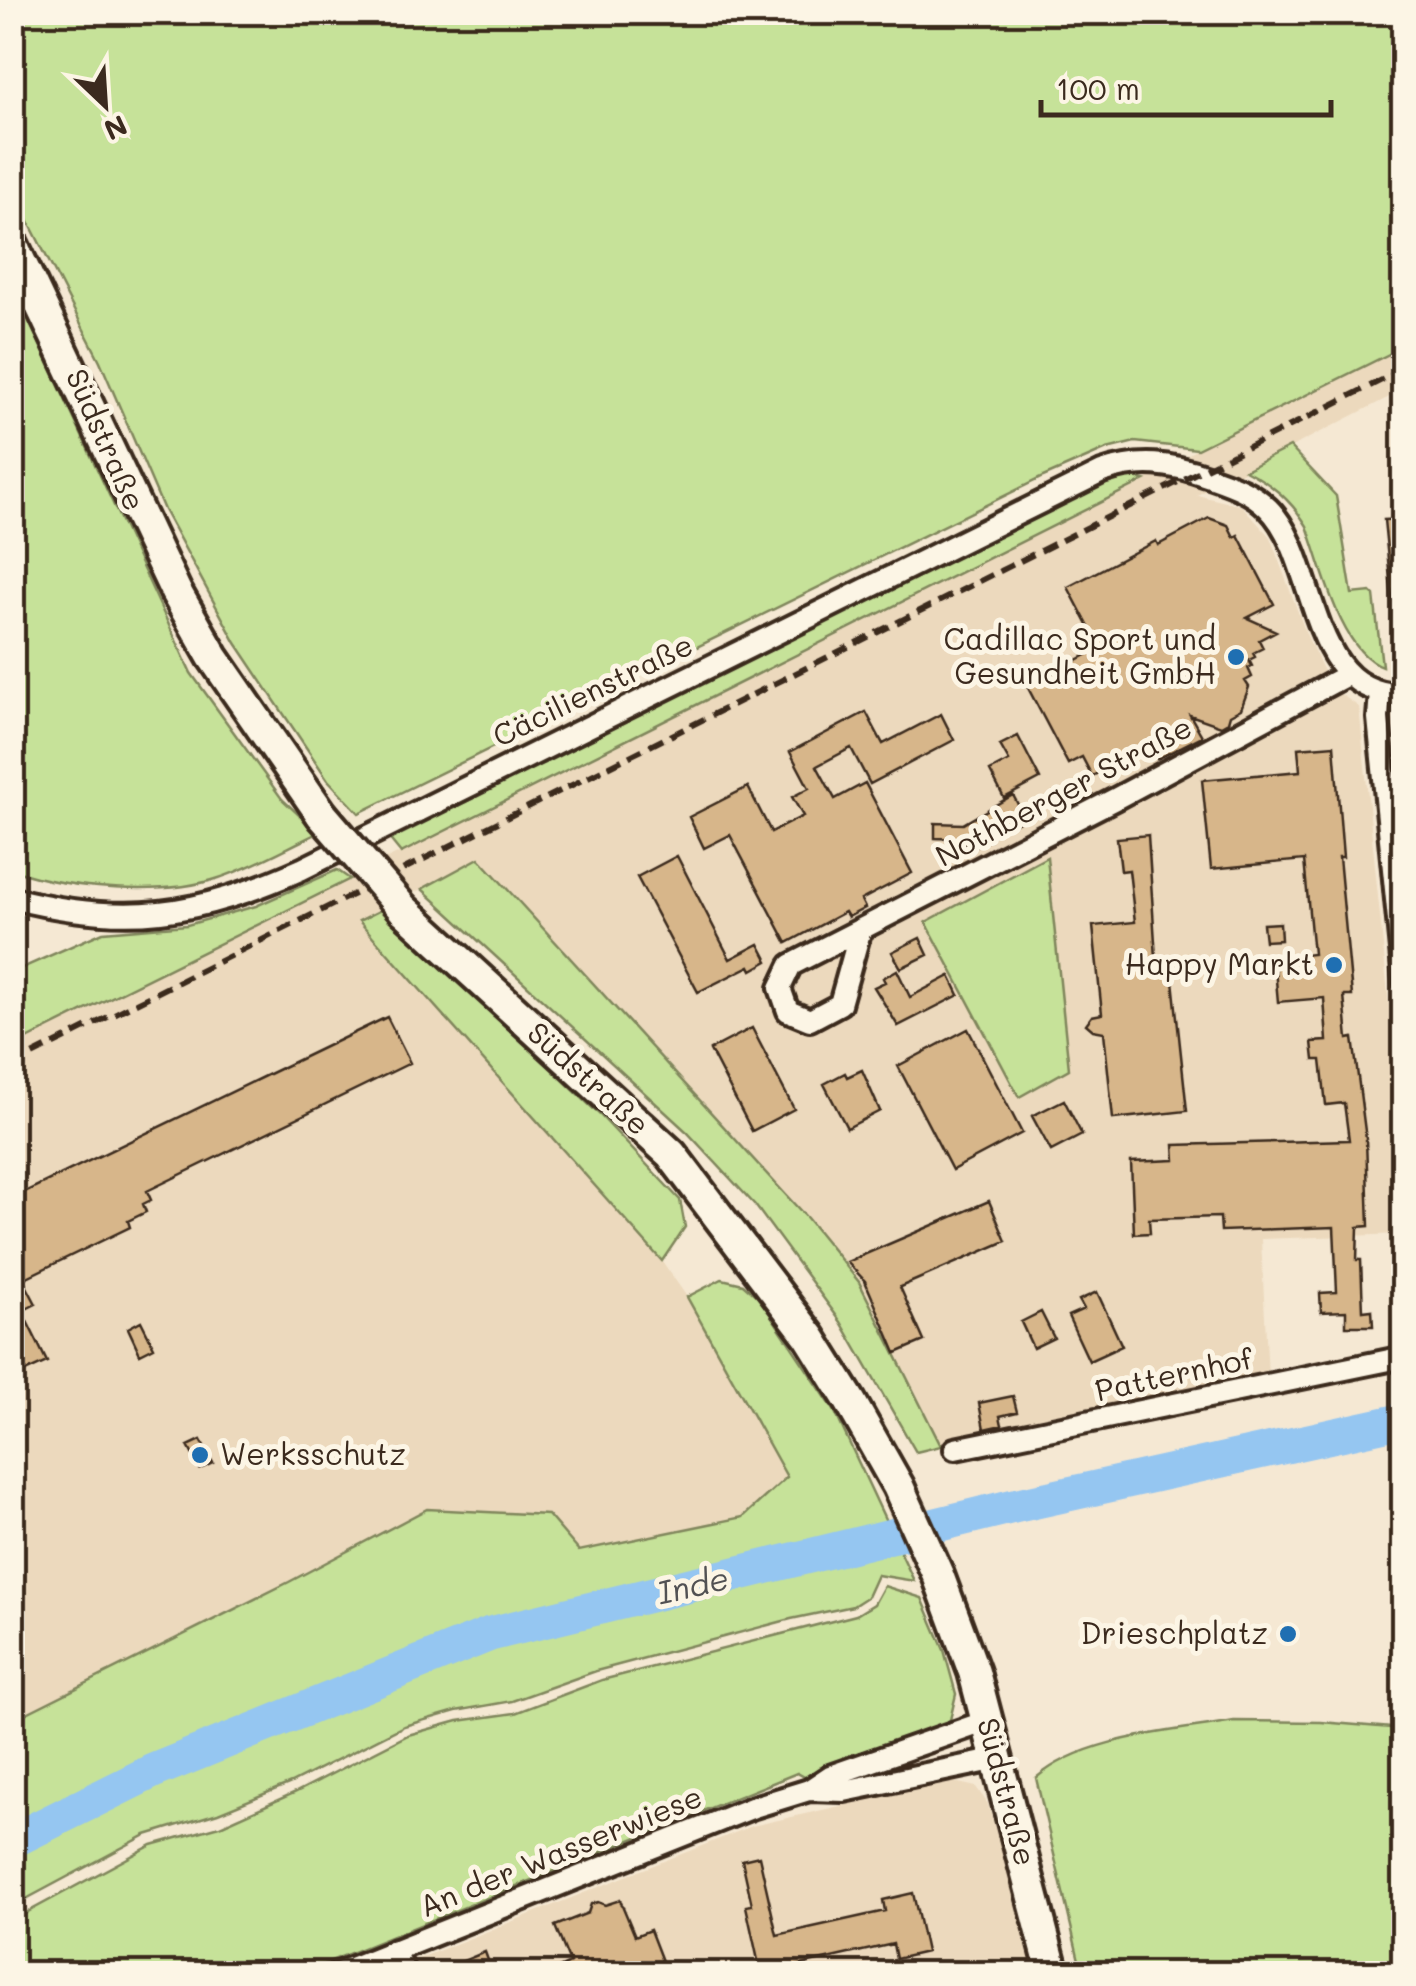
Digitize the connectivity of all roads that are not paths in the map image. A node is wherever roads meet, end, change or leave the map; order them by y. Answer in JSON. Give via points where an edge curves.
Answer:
{"nodes":[{"id":1,"x":12,"y":244,"type":"edge"},
{"id":2,"x":1347,"y":674,"type":"junction"},
{"id":3,"x":1380,"y":693,"type":"junction"},
{"id":4,"x":1404,"y":694,"type":"edge"},
{"id":5,"x":12,"y":898,"type":"edge"},
{"id":6,"x":860,"y":932,"type":"junction"},
{"id":7,"x":1404,"y":980,"type":"edge"},
{"id":8,"x":1404,"y":1356,"type":"edge"},
{"id":9,"x":956,"y":1449,"type":"dead end"},
{"id":10,"x":988,"y":1721,"type":"junction"},
{"id":11,"x":998,"y":1760,"type":"junction"},
{"id":12,"x":810,"y":1790,"type":"junction"},
{"id":13,"x":395,"y":1950,"type":"junction"},
{"id":14,"x":336,"y":1974,"type":"edge"},
{"id":15,"x":404,"y":1974,"type":"edge"},
{"id":16,"x":1053,"y":1974,"type":"edge"}],
"edges":[{"from":1,"to":10,"type":"main road","name":"Südstraße","bridge":true,"via":[[176,592],[322,815],[403,909],[671,1154],[810,1337],[898,1486],[938,1575]]},
{"from":2,"to":3,"type":"street"},
{"from":2,"to":5,"type":"street","name":"Cäcilienstraße","via":[[1270,510],[1246,490],[1185,469],[1124,465],[246,894],[178,912],[106,914]]},
{"from":2,"to":6,"type":"street","name":"Nothberger Straße"},
{"from":3,"to":4,"type":"street"},
{"from":3,"to":7,"type":"street"},
{"from":6,"to":6,"type":"street","name":"Nothberger Straße","via":[[791,966],[780,988],[788,1011],[810,1020],[840,1004]]},
{"from":8,"to":9,"type":"street","name":"Patternhof"},
{"from":10,"to":11,"type":"main road","name":"Südstraße"},
{"from":10,"to":12,"type":"street","name":"An der Wasserwiese","via":[[830,1776]]},
{"from":11,"to":12,"type":"street","name":"An der Wasserwiese","via":[[844,1790]]},
{"from":11,"to":16,"type":"main road","name":"Südstraße"},
{"from":12,"to":13,"type":"street","name":"An der Wasserwiese"},
{"from":13,"to":14,"type":"street","name":"An der Wasserwiese"},
{"from":13,"to":15,"type":"street"}]}
